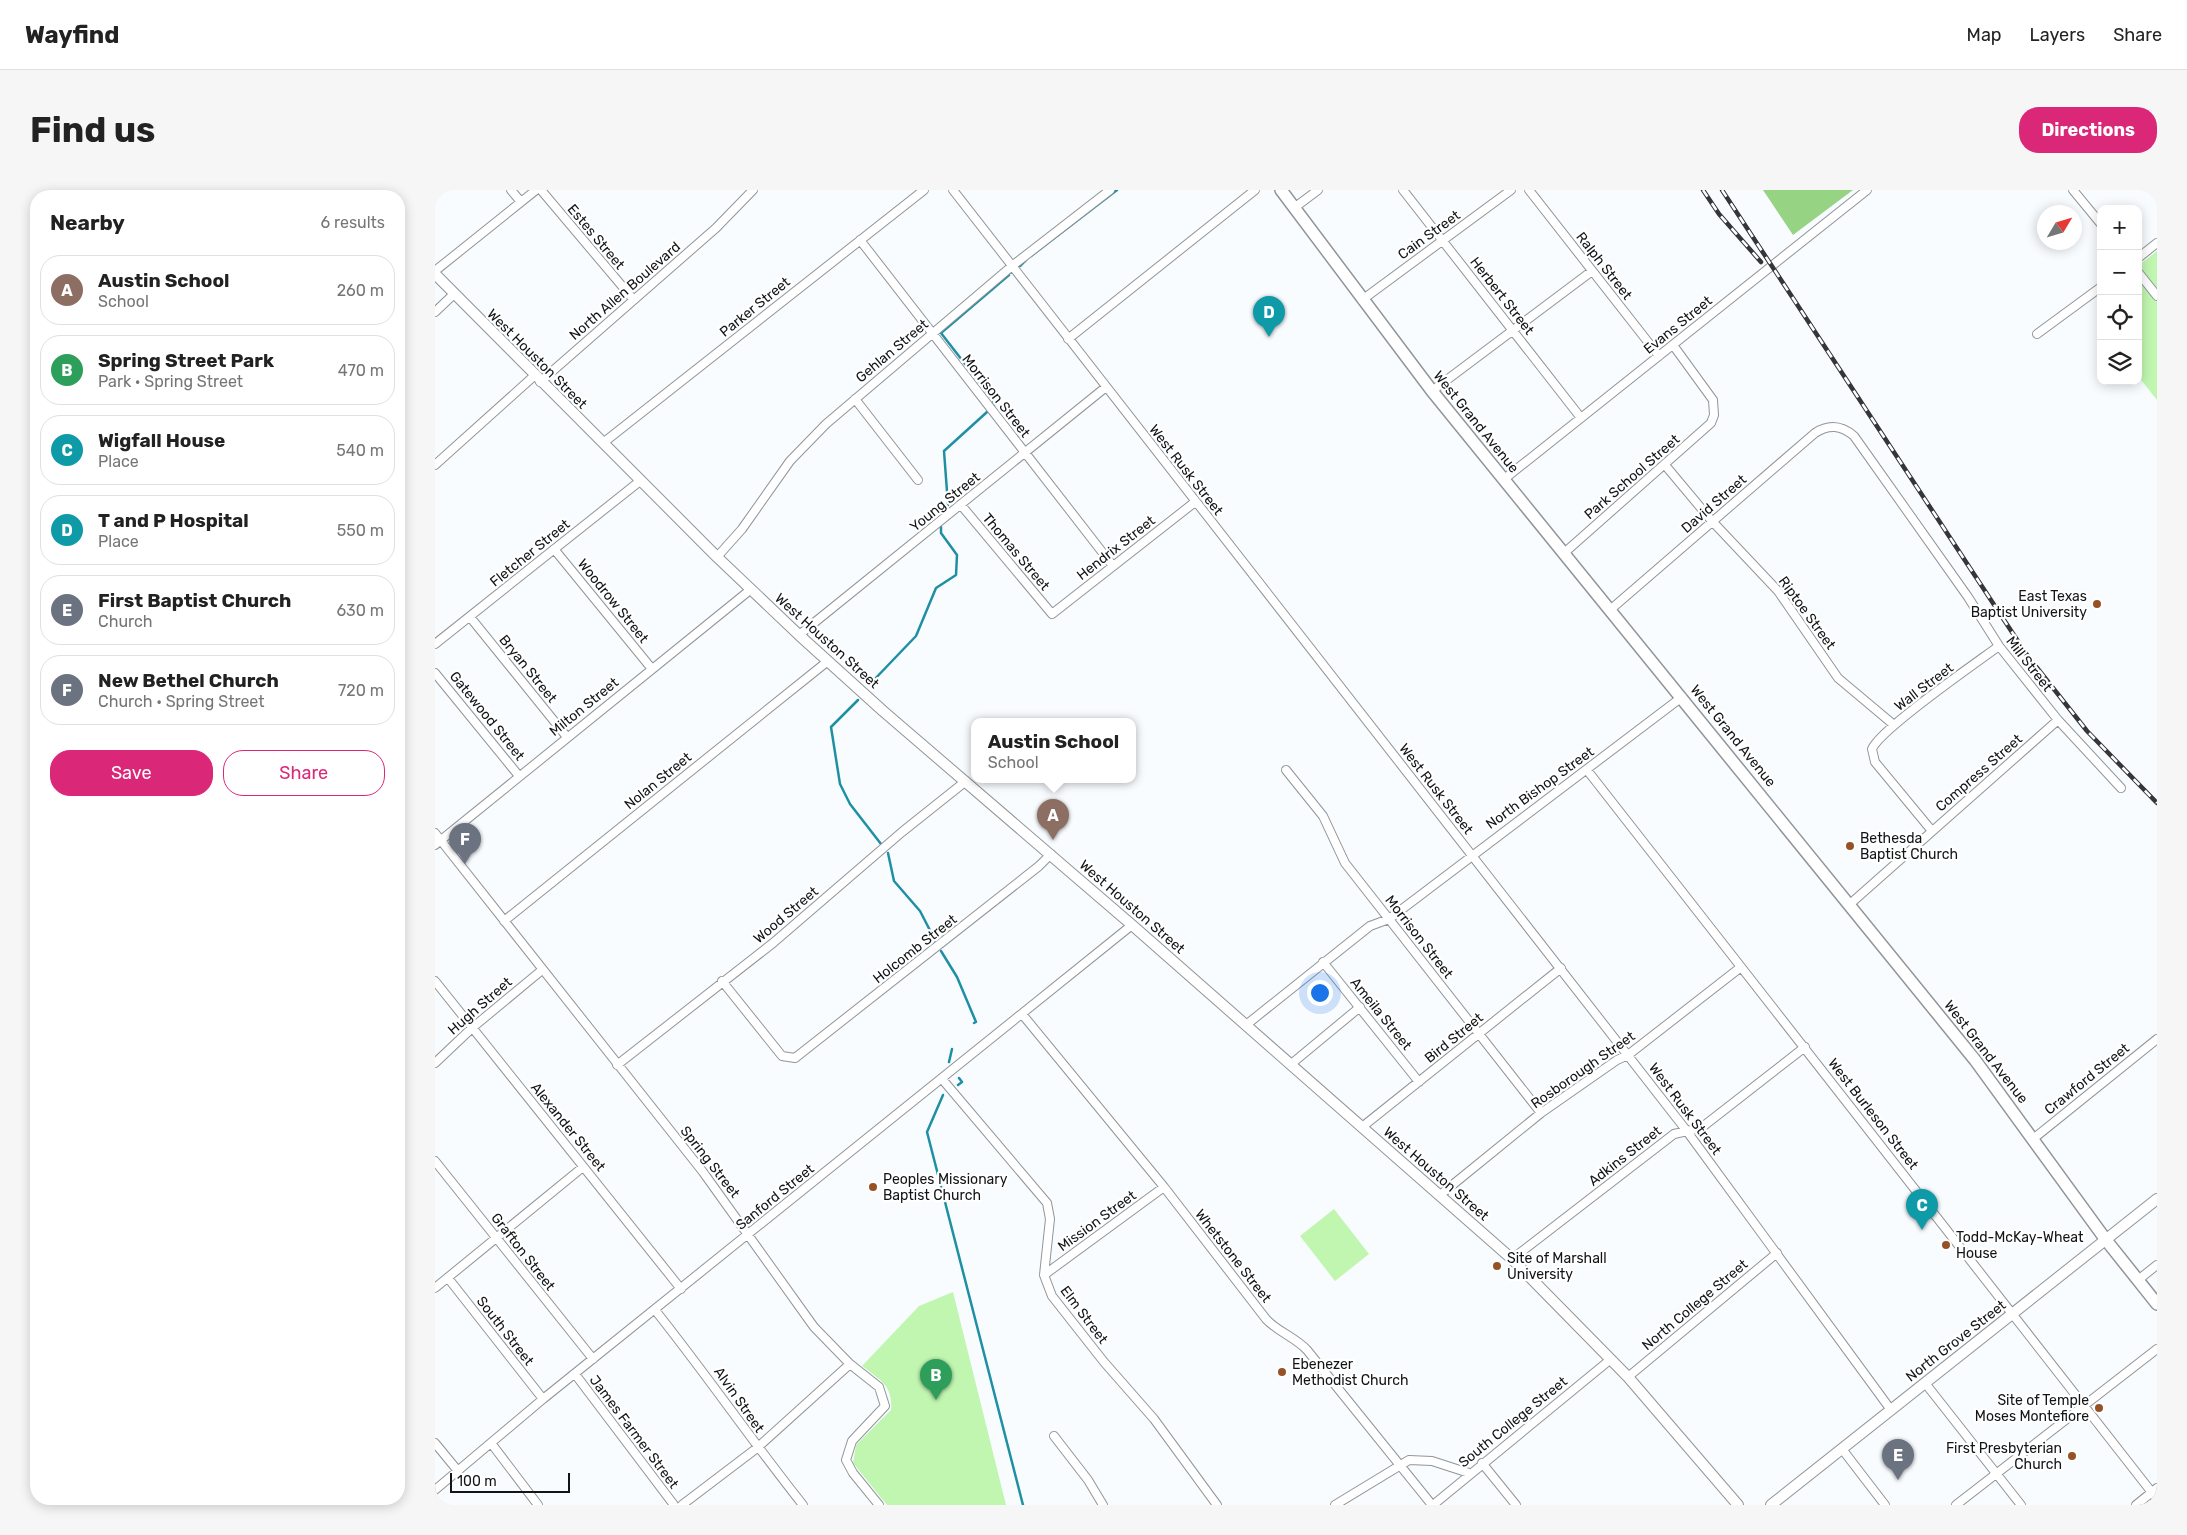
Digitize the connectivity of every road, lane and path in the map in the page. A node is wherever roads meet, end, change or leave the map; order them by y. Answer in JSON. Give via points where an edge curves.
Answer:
{"nodes":[{"id":1,"x":511,"y":190,"type":"edge"},
{"id":2,"x":536,"y":190,"type":"edge"},
{"id":3,"x":541,"y":190,"type":"edge"},
{"id":4,"x":753,"y":190,"type":"edge"},
{"id":5,"x":924,"y":190,"type":"edge"},
{"id":6,"x":953,"y":190,"type":"edge"},
{"id":7,"x":1110,"y":190,"type":"edge"},
{"id":8,"x":1255,"y":190,"type":"edge"},
{"id":9,"x":1281,"y":190,"type":"edge"},
{"id":10,"x":1318,"y":190,"type":"edge"},
{"id":11,"x":1403,"y":190,"type":"edge"},
{"id":12,"x":1511,"y":190,"type":"edge"},
{"id":13,"x":1529,"y":190,"type":"edge"},
{"id":14,"x":1867,"y":190,"type":"edge"},
{"id":15,"x":2073,"y":190,"type":"edge"},
{"id":16,"x":521,"y":202,"type":"junction"},
{"id":17,"x":1294,"y":208,"type":"junction"},
{"id":18,"x":2097,"y":219,"type":"edge"},
{"id":19,"x":860,"y":240,"type":"junction"},
{"id":20,"x":1443,"y":240,"type":"junction"},
{"id":21,"x":2157,"y":243,"type":"edge"},
{"id":22,"x":2142,"y":255,"type":"edge"},
{"id":23,"x":1012,"y":266,"type":"junction"},
{"id":24,"x":1592,"y":270,"type":"junction"},
{"id":25,"x":435,"y":272,"type":"edge"},
{"id":26,"x":2142,"y":277,"type":"edge"},
{"id":27,"x":2097,"y":290,"type":"edge"},
{"id":28,"x":454,"y":294,"type":"junction"},
{"id":29,"x":2157,"y":296,"type":"edge"},
{"id":30,"x":633,"y":299,"type":"junction"},
{"id":31,"x":1362,"y":300,"type":"junction"},
{"id":32,"x":435,"y":312,"type":"edge"},
{"id":33,"x":1513,"y":331,"type":"junction"},
{"id":34,"x":932,"y":334,"type":"junction"},
{"id":35,"x":2037,"y":334,"type":"dead end"},
{"id":36,"x":1068,"y":339,"type":"junction"},
{"id":37,"x":1673,"y":345,"type":"junction"},
{"id":38,"x":1659,"y":356,"type":"junction"},
{"id":39,"x":537,"y":379,"type":"junction"},
{"id":40,"x":1106,"y":388,"type":"junction"},
{"id":41,"x":1432,"y":391,"type":"junction"},
{"id":42,"x":855,"y":399,"type":"junction"},
{"id":43,"x":1581,"y":418,"type":"junction"},
{"id":44,"x":1839,"y":427,"type":"joint"},
{"id":45,"x":603,"y":443,"type":"junction"},
{"id":46,"x":1025,"y":453,"type":"junction"},
{"id":47,"x":1665,"y":464,"type":"junction"},
{"id":48,"x":435,"y":465,"type":"edge"},
{"id":49,"x":918,"y":480,"type":"dead end"},
{"id":50,"x":1503,"y":480,"type":"junction"},
{"id":51,"x":640,"y":481,"type":"junction"},
{"id":52,"x":1195,"y":502,"type":"junction"},
{"id":53,"x":961,"y":504,"type":"junction"},
{"id":54,"x":1713,"y":521,"type":"junction"},
{"id":55,"x":554,"y":549,"type":"junction"},
{"id":56,"x":1563,"y":554,"type":"junction"},
{"id":57,"x":717,"y":557,"type":"junction"},
{"id":58,"x":1113,"y":566,"type":"junction"},
{"id":59,"x":750,"y":590,"type":"junction"},
{"id":60,"x":1610,"y":610,"type":"junction"},
{"id":61,"x":1052,"y":614,"type":"joint"},
{"id":62,"x":470,"y":617,"type":"junction"},
{"id":63,"x":799,"y":635,"type":"junction"},
{"id":64,"x":435,"y":644,"type":"edge"},
{"id":65,"x":1999,"y":646,"type":"junction"},
{"id":66,"x":828,"y":661,"type":"junction"},
{"id":67,"x":652,"y":668,"type":"junction"},
{"id":68,"x":435,"y":673,"type":"edge"},
{"id":69,"x":1681,"y":697,"type":"junction"},
{"id":70,"x":2058,"y":720,"type":"junction"},
{"id":71,"x":1894,"y":725,"type":"junction"},
{"id":72,"x":567,"y":737,"type":"junction"},
{"id":73,"x":1286,"y":770,"type":"dead end"},
{"id":74,"x":1587,"y":770,"type":"junction"},
{"id":75,"x":519,"y":776,"type":"junction"},
{"id":76,"x":966,"y":780,"type":"junction"},
{"id":77,"x":2121,"y":788,"type":"dead end"},
{"id":78,"x":1932,"y":831,"type":"junction"},
{"id":79,"x":435,"y":833,"type":"edge"},
{"id":80,"x":438,"y":843,"type":"edge"},
{"id":81,"x":1051,"y":854,"type":"junction"},
{"id":82,"x":1471,"y":855,"type":"junction"},
{"id":83,"x":1850,"y":904,"type":"junction"},
{"id":84,"x":1389,"y":919,"type":"junction"},
{"id":85,"x":504,"y":921,"type":"junction"},
{"id":86,"x":1132,"y":925,"type":"junction"},
{"id":87,"x":1323,"y":962,"type":"junction"},
{"id":88,"x":1741,"y":967,"type":"junction"},
{"id":89,"x":1561,"y":968,"type":"junction"},
{"id":90,"x":542,"y":970,"type":"junction"},
{"id":91,"x":435,"y":981,"type":"edge"},
{"id":92,"x":722,"y":981,"type":"junction"},
{"id":93,"x":1361,"y":1007,"type":"junction"},
{"id":94,"x":1022,"y":1014,"type":"junction"},
{"id":95,"x":1245,"y":1025,"type":"junction"},
{"id":96,"x":472,"y":1028,"type":"junction"},
{"id":97,"x":1479,"y":1034,"type":"junction"},
{"id":98,"x":2157,"y":1039,"type":"edge"},
{"id":99,"x":1805,"y":1047,"type":"junction"},
{"id":100,"x":1628,"y":1055,"type":"junction"},
{"id":101,"x":435,"y":1063,"type":"edge"},
{"id":102,"x":617,"y":1065,"type":"junction"},
{"id":103,"x":1290,"y":1065,"type":"junction"},
{"id":104,"x":942,"y":1080,"type":"junction"},
{"id":105,"x":1419,"y":1082,"type":"junction"},
{"id":106,"x":1541,"y":1113,"type":"junction"},
{"id":107,"x":1362,"y":1127,"type":"junction"},
{"id":108,"x":1687,"y":1130,"type":"junction"},
{"id":109,"x":2033,"y":1138,"type":"junction"},
{"id":110,"x":435,"y":1161,"type":"edge"},
{"id":111,"x":583,"y":1167,"type":"junction"},
{"id":112,"x":1164,"y":1188,"type":"junction"},
{"id":113,"x":1440,"y":1195,"type":"junction"},
{"id":114,"x":2157,"y":1199,"type":"edge"},
{"id":115,"x":747,"y":1234,"type":"junction"},
{"id":116,"x":496,"y":1238,"type":"junction"},
{"id":117,"x":2106,"y":1240,"type":"junction"},
{"id":118,"x":1777,"y":1253,"type":"junction"},
{"id":119,"x":1512,"y":1259,"type":"junction"},
{"id":120,"x":2157,"y":1266,"type":"edge"},
{"id":121,"x":1044,"y":1275,"type":"junction"},
{"id":122,"x":448,"y":1278,"type":"junction"},
{"id":123,"x":2138,"y":1280,"type":"junction"},
{"id":124,"x":435,"y":1288,"type":"edge"},
{"id":125,"x":681,"y":1289,"type":"junction"},
{"id":126,"x":2157,"y":1304,"type":"edge"},
{"id":127,"x":655,"y":1310,"type":"junction"},
{"id":128,"x":2013,"y":1314,"type":"junction"},
{"id":129,"x":2157,"y":1349,"type":"edge"},
{"id":130,"x":593,"y":1359,"type":"junction"},
{"id":131,"x":1611,"y":1359,"type":"junction"},
{"id":132,"x":850,"y":1364,"type":"junction"},
{"id":133,"x":575,"y":1374,"type":"junction"},
{"id":134,"x":1629,"y":1377,"type":"junction"},
{"id":135,"x":1925,"y":1383,"type":"junction"},
{"id":136,"x":543,"y":1400,"type":"junction"},
{"id":137,"x":2084,"y":1406,"type":"junction"},
{"id":138,"x":1891,"y":1410,"type":"junction"},
{"id":139,"x":1054,"y":1436,"type":"dead end"},
{"id":140,"x":435,"y":1443,"type":"edge"},
{"id":141,"x":491,"y":1443,"type":"junction"},
{"id":142,"x":757,"y":1448,"type":"junction"},
{"id":143,"x":1842,"y":1449,"type":"junction"},
{"id":144,"x":1482,"y":1463,"type":"junction"},
{"id":145,"x":1399,"y":1465,"type":"junction"},
{"id":146,"x":457,"y":1471,"type":"junction"},
{"id":147,"x":1469,"y":1473,"type":"junction"},
{"id":148,"x":1997,"y":1474,"type":"junction"},
{"id":149,"x":435,"y":1490,"type":"edge"},
{"id":150,"x":2155,"y":1493,"type":"edge"},
{"id":151,"x":671,"y":1504,"type":"edge"},
{"id":152,"x":538,"y":1505,"type":"edge"},
{"id":153,"x":682,"y":1505,"type":"edge"},
{"id":154,"x":803,"y":1505,"type":"edge"},
{"id":155,"x":879,"y":1505,"type":"edge"},
{"id":156,"x":1103,"y":1505,"type":"edge"},
{"id":157,"x":1217,"y":1505,"type":"edge"},
{"id":158,"x":1335,"y":1505,"type":"edge"},
{"id":159,"x":1433,"y":1505,"type":"edge"},
{"id":160,"x":1516,"y":1505,"type":"edge"},
{"id":161,"x":1738,"y":1505,"type":"edge"},
{"id":162,"x":1771,"y":1505,"type":"edge"},
{"id":163,"x":1885,"y":1505,"type":"edge"},
{"id":164,"x":1956,"y":1505,"type":"edge"},
{"id":165,"x":2021,"y":1505,"type":"edge"},
{"id":166,"x":2136,"y":1505,"type":"edge"}],
"edges":[{"from":1,"to":16,"type":"street"},
{"from":2,"to":16,"type":"street"},
{"from":3,"to":30,"type":"street","name":"Estes Street"},
{"from":4,"to":30,"type":"street","name":"North Allen Boulevard","via":[[726,219]]},
{"from":5,"to":19,"type":"street","name":"Parker Street"},
{"from":6,"to":23,"type":"street","name":"West Rusk Street"},
{"from":7,"to":23,"type":"street","name":"Gehlan Street"},
{"from":8,"to":36,"type":"street"},
{"from":9,"to":17,"type":"highway","name":"West Grand Avenue"},
{"from":10,"to":17,"type":"street"},
{"from":11,"to":20,"type":"street","name":"Herbert Street"},
{"from":12,"to":20,"type":"street","name":"Cain Street"},
{"from":13,"to":24,"type":"street","name":"Ralph Street"},
{"from":14,"to":37,"type":"street","name":"Evans Street"},
{"from":15,"to":18,"type":"street"},
{"from":16,"to":25,"type":"street"},
{"from":17,"to":31,"type":"highway","name":"West Grand Avenue"},
{"from":19,"to":34,"type":"street","name":"Morrison Street"},
{"from":19,"to":45,"type":"street","name":"Parker Street"},
{"from":20,"to":31,"type":"street","name":"Cain Street"},
{"from":20,"to":33,"type":"street","name":"Herbert Street"},
{"from":21,"to":22,"type":"street"},
{"from":23,"to":34,"type":"street","name":"Gehlan Street"},
{"from":23,"to":36,"type":"street","name":"West Rusk Street"},
{"from":24,"to":33,"type":"street"},
{"from":24,"to":38,"type":"street","name":"Ralph Street"},
{"from":25,"to":28,"type":"main road","name":"West Houston Street"},
{"from":26,"to":29,"type":"street"},
{"from":27,"to":35,"type":"street"},
{"from":28,"to":32,"type":"street"},
{"from":28,"to":39,"type":"main road","name":"West Houston Street"},
{"from":30,"to":39,"type":"street","name":"North Allen Boulevard"},
{"from":31,"to":41,"type":"highway","name":"West Grand Avenue"},
{"from":33,"to":41,"type":"street"},
{"from":33,"to":43,"type":"street","name":"Herbert Street"},
{"from":34,"to":42,"type":"street","name":"Gehlan Street"},
{"from":34,"to":46,"type":"street","name":"Morrison Street"},
{"from":36,"to":40,"type":"street","name":"West Rusk Street"},
{"from":37,"to":38,"type":"street","name":"Evans Street"},
{"from":37,"to":47,"type":"street","name":"Park School Street","via":[[1709,393],[1714,415],[1705,428]]},
{"from":38,"to":43,"type":"street","name":"Evans Street"},
{"from":39,"to":45,"type":"main road","name":"West Houston Street"},
{"from":39,"to":48,"type":"street","name":"North Allen Boulevard"},
{"from":40,"to":46,"type":"street","name":"Young Street"},
{"from":40,"to":52,"type":"street","name":"West Rusk Street"},
{"from":41,"to":50,"type":"highway","name":"West Grand Avenue"},
{"from":42,"to":49,"type":"street"},
{"from":42,"to":57,"type":"street","name":"Gehlan Street","via":[[795,454],[742,530]]},
{"from":43,"to":50,"type":"street","name":"Evans Street"},
{"from":44,"to":54,"type":"street","name":"David Street","via":[[1831,426],[1815,433]]},
{"from":44,"to":65,"type":"street","name":"Mill Street","via":[[1854,436]]},
{"from":45,"to":51,"type":"main road","name":"West Houston Street"},
{"from":46,"to":53,"type":"street","name":"Young Street"},
{"from":46,"to":58,"type":"street","name":"Morrison Street"},
{"from":47,"to":54,"type":"street","name":"Riptoe Street"},
{"from":47,"to":56,"type":"street","name":"Park School Street"},
{"from":50,"to":56,"type":"highway","name":"West Grand Avenue"},
{"from":51,"to":55,"type":"street","name":"Fletcher Street"},
{"from":51,"to":57,"type":"main road","name":"West Houston Street"},
{"from":52,"to":58,"type":"street","name":"Hendrix Street"},
{"from":52,"to":82,"type":"street","name":"West Rusk Street"},
{"from":53,"to":61,"type":"street","name":"Thomas Street"},
{"from":53,"to":63,"type":"street","name":"Young Street"},
{"from":54,"to":60,"type":"street","name":"David Street"},
{"from":54,"to":71,"type":"street","name":"Riptoe Street","via":[[1778,591],[1838,678]]},
{"from":55,"to":62,"type":"street","name":"Fletcher Street"},
{"from":55,"to":67,"type":"street","name":"Woodrow Street"},
{"from":56,"to":60,"type":"highway","name":"West Grand Avenue"},
{"from":57,"to":59,"type":"main road","name":"West Houston Street"},
{"from":58,"to":61,"type":"street","name":"Hendrix Street"},
{"from":59,"to":63,"type":"main road","name":"West Houston Street"},
{"from":59,"to":67,"type":"street","name":"Milton Street"},
{"from":60,"to":69,"type":"highway","name":"West Grand Avenue"},
{"from":62,"to":64,"type":"street","name":"Fletcher Street"},
{"from":62,"to":72,"type":"street","name":"Bryan Street"},
{"from":63,"to":66,"type":"main road","name":"West Houston Street"},
{"from":65,"to":70,"type":"street","name":"Mill Street"},
{"from":65,"to":71,"type":"street","name":"Wall Street"},
{"from":66,"to":76,"type":"main road","name":"West Houston Street"},
{"from":66,"to":85,"type":"street","name":"Nolan Street"},
{"from":67,"to":72,"type":"street","name":"Milton Street"},
{"from":68,"to":75,"type":"street","name":"Gatewood Street"},
{"from":69,"to":74,"type":"street","name":"North Bishop Street"},
{"from":69,"to":83,"type":"highway","name":"West Grand Avenue"},
{"from":70,"to":77,"type":"street","name":"Mill Street"},
{"from":70,"to":78,"type":"street","name":"Compress Street"},
{"from":71,"to":78,"type":"street","name":"Wall Street","via":[[1876,742],[1872,754],[1875,762]]},
{"from":72,"to":75,"type":"street","name":"Milton Street"},
{"from":73,"to":84,"type":"street","name":"Morrison Street","via":[[1320,810],[1341,856]]},
{"from":74,"to":82,"type":"street","name":"North Bishop Street"},
{"from":74,"to":88,"type":"street","name":"West Burleson Street"},
{"from":75,"to":80,"type":"street","name":"Milton Street"},
{"from":76,"to":81,"type":"main road","name":"West Houston Street"},
{"from":76,"to":92,"type":"street","name":"Wood Street","via":[[777,940]]},
{"from":78,"to":83,"type":"street","name":"Compress Street"},
{"from":79,"to":80,"type":"street","name":"Spring Street"},
{"from":80,"to":85,"type":"street","name":"Spring Street"},
{"from":81,"to":86,"type":"main road","name":"West Houston Street"},
{"from":81,"to":92,"type":"street","name":"Holcomb Street","via":[[799,1056],[791,1059],[782,1056]]},
{"from":82,"to":84,"type":"street","name":"North Bishop Street"},
{"from":82,"to":89,"type":"street","name":"West Rusk Street"},
{"from":83,"to":109,"type":"highway","name":"West Grand Avenue","via":[[1987,1074]]},
{"from":84,"to":87,"type":"street","name":"North Bishop Street","via":[[1370,926]]},
{"from":84,"to":97,"type":"street","name":"Morrison Street"},
{"from":85,"to":90,"type":"street","name":"Spring Street"},
{"from":86,"to":94,"type":"street","name":"Sanford Street"},
{"from":86,"to":95,"type":"main road","name":"West Houston Street"},
{"from":87,"to":93,"type":"street","name":"Ameila Street"},
{"from":87,"to":95,"type":"street","name":"North Bishop Street"},
{"from":88,"to":99,"type":"street","name":"West Burleson Street"},
{"from":88,"to":100,"type":"street","name":"Rosborough Street"},
{"from":89,"to":97,"type":"street","name":"Bird Street"},
{"from":89,"to":100,"type":"street","name":"West Rusk Street"},
{"from":90,"to":96,"type":"street","name":"Hugh Street"},
{"from":90,"to":102,"type":"street","name":"Spring Street"},
{"from":91,"to":96,"type":"street","name":"Alexander Street"},
{"from":92,"to":102,"type":"street","name":"Wood Street"},
{"from":93,"to":103,"type":"street"},
{"from":93,"to":105,"type":"street","name":"Ameila Street"},
{"from":94,"to":104,"type":"street","name":"Sanford Street"},
{"from":94,"to":112,"type":"street","name":"Whetstone Street"},
{"from":95,"to":103,"type":"main road","name":"West Houston Street"},
{"from":96,"to":101,"type":"street","name":"Hugh Street"},
{"from":96,"to":111,"type":"street","name":"Alexander Street"},
{"from":97,"to":105,"type":"street","name":"Bird Street"},
{"from":97,"to":106,"type":"street","name":"Morrison Street"},
{"from":98,"to":109,"type":"street","name":"Crawford Street"},
{"from":99,"to":108,"type":"street","name":"Adkins Street","via":[[1701,1128]]},
{"from":99,"to":128,"type":"street","name":"West Burleson Street"},
{"from":100,"to":106,"type":"street","name":"Rosborough Street"},
{"from":100,"to":108,"type":"street","name":"West Rusk Street"},
{"from":102,"to":115,"type":"street","name":"Spring Street","via":[[703,1172]]},
{"from":103,"to":107,"type":"main road","name":"West Houston Street"},
{"from":104,"to":115,"type":"street","name":"Sanford Street"},
{"from":104,"to":121,"type":"street","via":[[1047,1203],[1050,1219]]},
{"from":105,"to":107,"type":"street","name":"Bird Street"},
{"from":106,"to":113,"type":"street","name":"Rosborough Street"},
{"from":107,"to":113,"type":"main road","name":"West Houston Street"},
{"from":108,"to":118,"type":"street","name":"West Rusk Street"},
{"from":108,"to":119,"type":"street","name":"Adkins Street","via":[[1675,1134]]},
{"from":109,"to":117,"type":"highway","name":"West Grand Avenue"},
{"from":110,"to":116,"type":"street","name":"Grafton Street"},
{"from":111,"to":116,"type":"street"},
{"from":111,"to":125,"type":"street","name":"Alexander Street"},
{"from":112,"to":121,"type":"street","name":"Mission Street"},
{"from":112,"to":145,"type":"street","name":"Whetstone Street","via":[[1266,1319],[1276,1330],[1298,1341],[1307,1350]]},
{"from":113,"to":119,"type":"main road","name":"West Houston Street"},
{"from":114,"to":117,"type":"main road","name":"North Grove Street"},
{"from":115,"to":125,"type":"street","name":"Sanford Street"},
{"from":115,"to":132,"type":"street","name":"Spring Street","via":[[814,1327]]},
{"from":116,"to":122,"type":"street"},
{"from":116,"to":130,"type":"street","name":"Grafton Street"},
{"from":117,"to":123,"type":"highway","name":"West Grand Avenue"},
{"from":117,"to":128,"type":"main road","name":"North Grove Street"},
{"from":118,"to":134,"type":"street","name":"North College Street"},
{"from":118,"to":138,"type":"street","name":"West Rusk Street"},
{"from":119,"to":131,"type":"main road","name":"West Houston Street"},
{"from":120,"to":123,"type":"street"},
{"from":121,"to":157,"type":"street","name":"Elm Street","via":[[1057,1302],[1154,1419]]},
{"from":122,"to":124,"type":"street"},
{"from":122,"to":136,"type":"street","name":"South Street"},
{"from":123,"to":126,"type":"highway","name":"West Grand Avenue"},
{"from":125,"to":127,"type":"street","name":"Sanford Street"},
{"from":127,"to":130,"type":"street","name":"Sanford Street"},
{"from":127,"to":142,"type":"street","name":"Alvin Street","via":[[710,1379]]},
{"from":128,"to":135,"type":"main road","name":"North Grove Street"},
{"from":128,"to":137,"type":"street","name":"West Burleson Street"},
{"from":129,"to":137,"type":"street"},
{"from":130,"to":133,"type":"street","name":"Sanford Street"},
{"from":131,"to":134,"type":"main road","name":"West Houston Street"},
{"from":131,"to":144,"type":"street","name":"South College Street"},
{"from":132,"to":142,"type":"street"},
{"from":132,"to":155,"type":"street","name":"Spring Street","via":[[879,1387],[885,1400],[882,1411],[852,1441],[846,1460]]},
{"from":133,"to":136,"type":"street","name":"Sanford Street"},
{"from":133,"to":151,"type":"street","name":"James Farmer Street"},
{"from":134,"to":161,"type":"main road","name":"West Houston Street"},
{"from":135,"to":138,"type":"main road","name":"North Grove Street"},
{"from":135,"to":148,"type":"street"},
{"from":136,"to":141,"type":"street","name":"Sanford Street"},
{"from":137,"to":148,"type":"street"},
{"from":137,"to":150,"type":"street","name":"West Burleson Street"},
{"from":138,"to":143,"type":"main road","name":"North Grove Street"},
{"from":139,"to":156,"type":"street"},
{"from":140,"to":146,"type":"street"},
{"from":141,"to":146,"type":"street","name":"Sanford Street"},
{"from":141,"to":152,"type":"street"},
{"from":142,"to":153,"type":"street"},
{"from":142,"to":154,"type":"street","name":"Alvin Street"},
{"from":143,"to":162,"type":"main road","name":"North Grove Street"},
{"from":143,"to":163,"type":"street"},
{"from":144,"to":147,"type":"street","name":"South College Street"},
{"from":144,"to":160,"type":"street"},
{"from":145,"to":147,"type":"street","via":[[1409,1460],[1425,1460]]},
{"from":145,"to":158,"type":"street"},
{"from":145,"to":159,"type":"street","name":"Whetstone Street"},
{"from":146,"to":149,"type":"street","name":"Sanford Street"},
{"from":147,"to":159,"type":"street","name":"South College Street"},
{"from":148,"to":164,"type":"street"},
{"from":148,"to":165,"type":"street"},
{"from":150,"to":166,"type":"street"}]}
